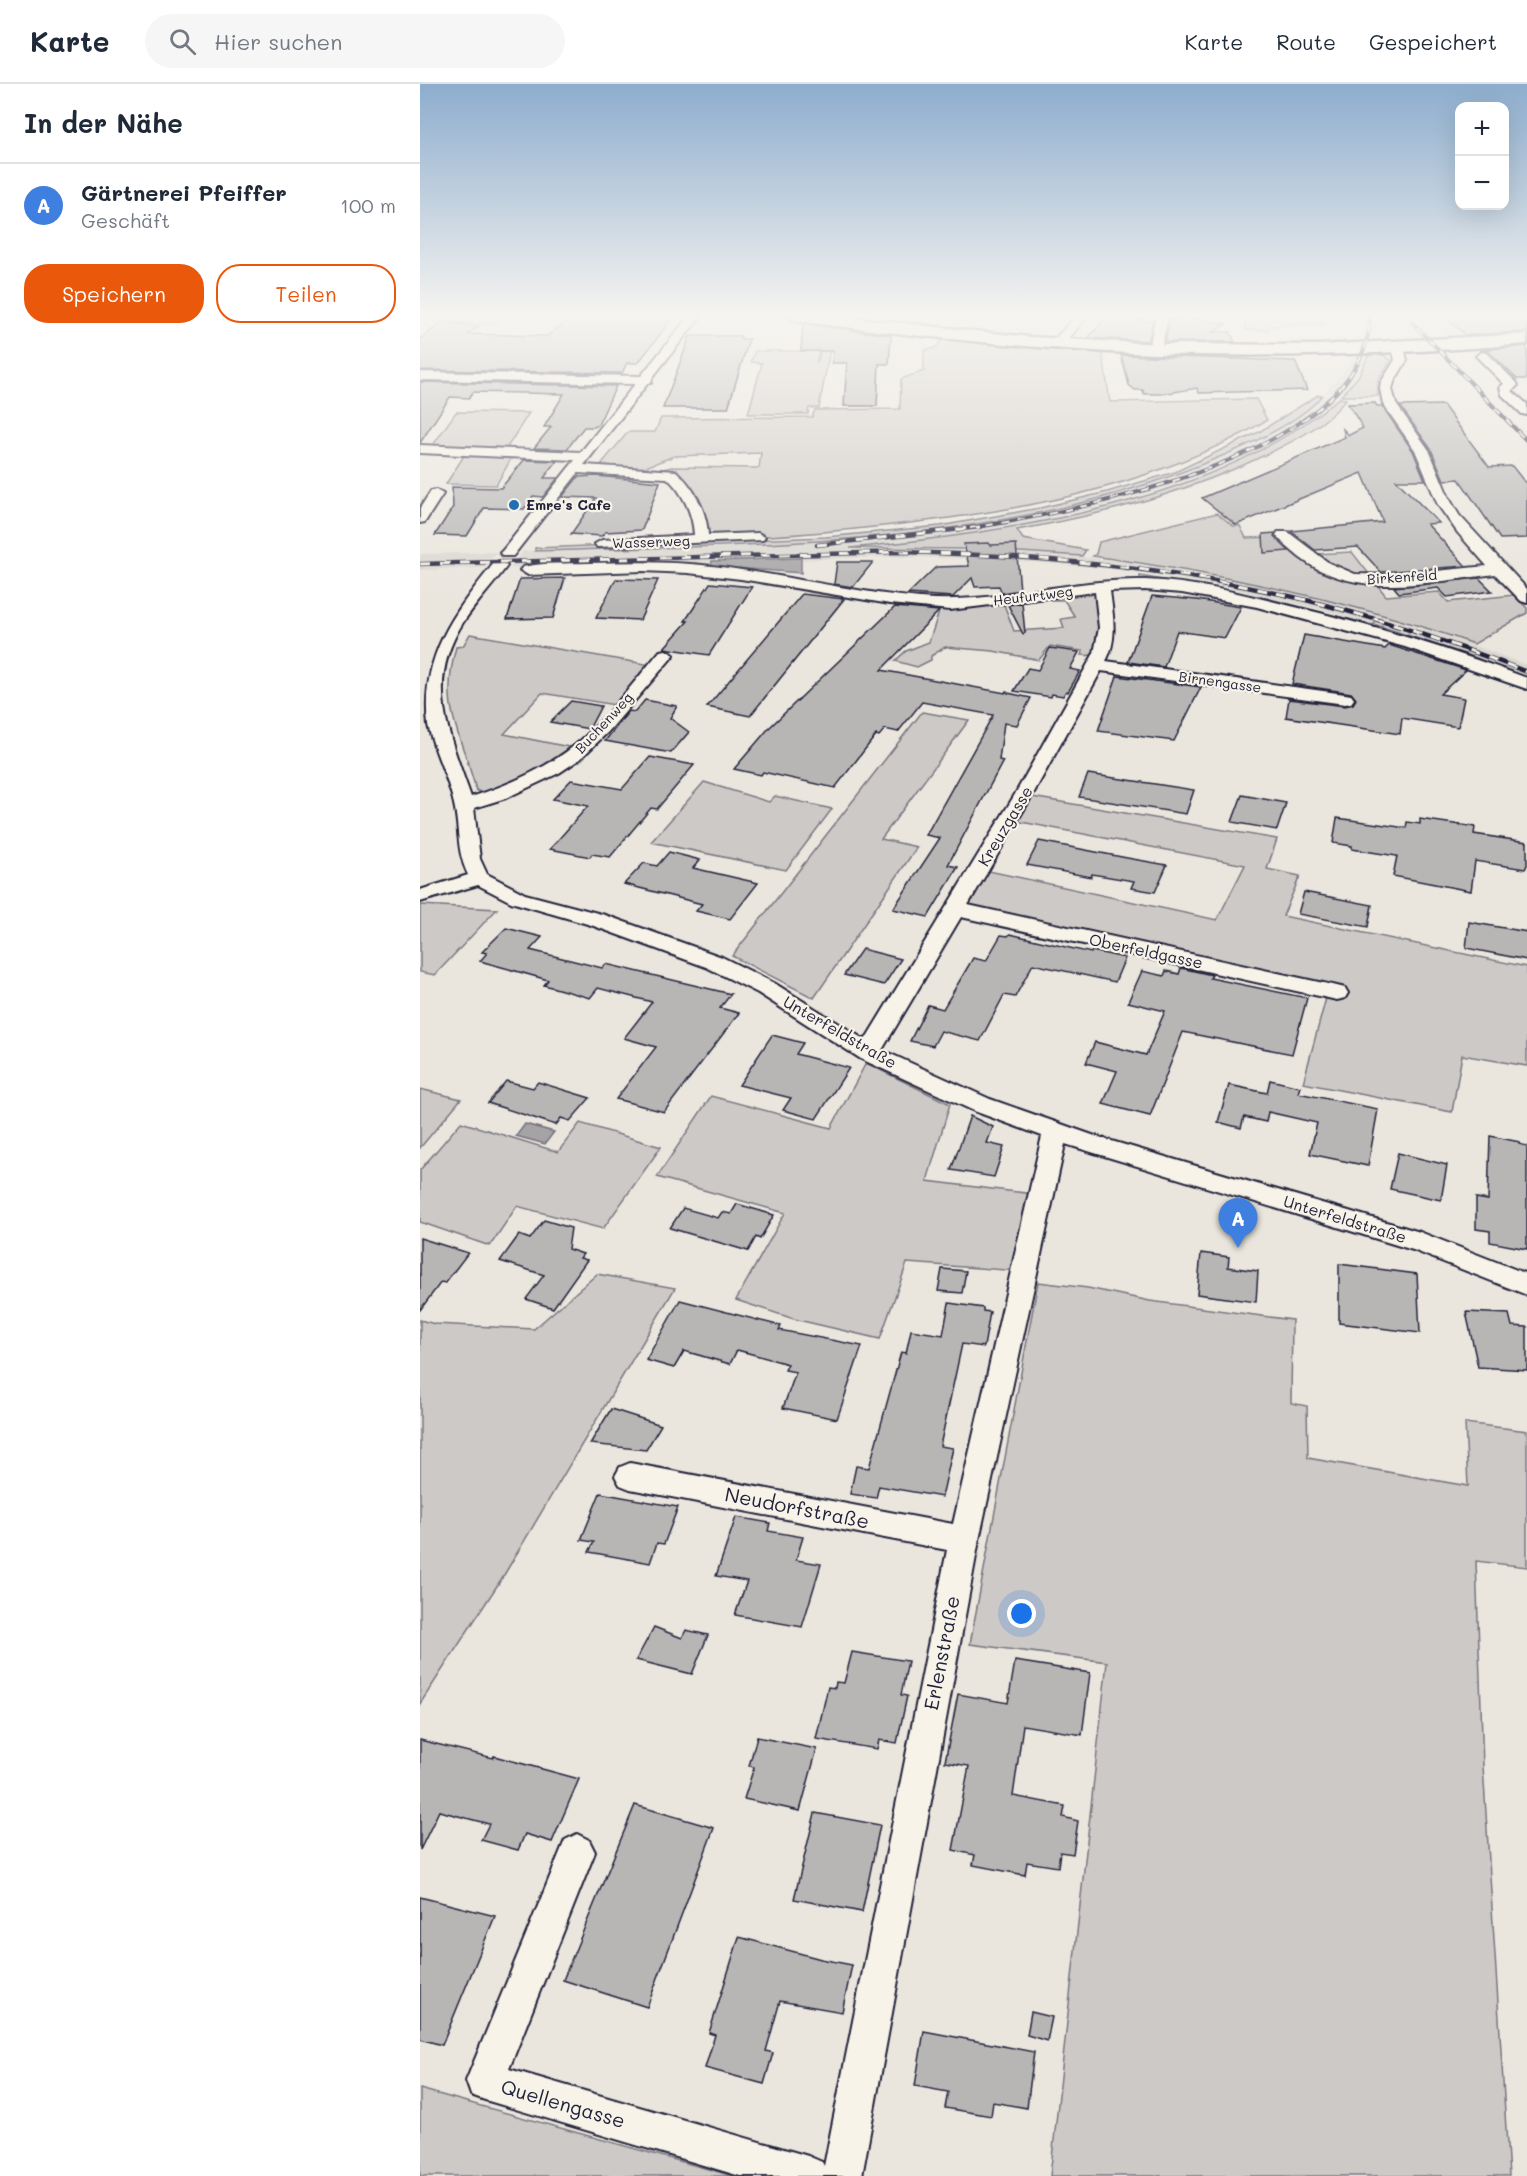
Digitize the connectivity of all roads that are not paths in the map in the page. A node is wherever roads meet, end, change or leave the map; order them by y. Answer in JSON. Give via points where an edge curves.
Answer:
{"nodes":[{"id":1,"x":620,"y":414,"type":"edge"},
{"id":2,"x":1398,"y":414,"type":"edge"},
{"id":3,"x":420,"y":449,"type":"edge"},
{"id":4,"x":585,"y":456,"type":"junction"},
{"id":5,"x":576,"y":469,"type":"junction"},
{"id":6,"x":436,"y":494,"type":"dead end"},
{"id":7,"x":420,"y":519,"type":"edge"},
{"id":8,"x":1283,"y":535,"type":"dead end"},
{"id":9,"x":758,"y":537,"type":"dead end"},
{"id":10,"x":701,"y":540,"type":"junction"},
{"id":11,"x":602,"y":544,"type":"dead end"},
{"id":12,"x":1499,"y":569,"type":"junction"},
{"id":13,"x":528,"y":570,"type":"dead end"},
{"id":14,"x":1102,"y":588,"type":"junction"},
{"id":15,"x":1527,"y":598,"type":"edge"},
{"id":16,"x":666,"y":655,"type":"dead end"},
{"id":17,"x":1096,"y":665,"type":"junction"},
{"id":18,"x":1527,"y":684,"type":"edge"},
{"id":19,"x":427,"y":686,"type":"edge"},
{"id":20,"x":1345,"y":699,"type":"dead end"},
{"id":21,"x":464,"y":805,"type":"junction"},
{"id":22,"x":479,"y":878,"type":"junction"},
{"id":23,"x":420,"y":896,"type":"edge"},
{"id":24,"x":955,"y":909,"type":"junction"},
{"id":25,"x":1337,"y":993,"type":"dead end"},
{"id":26,"x":869,"y":1053,"type":"junction"},
{"id":27,"x":1055,"y":1133,"type":"junction"},
{"id":28,"x":1527,"y":1285,"type":"edge"},
{"id":29,"x":630,"y":1476,"type":"dead end"},
{"id":30,"x":964,"y":1540,"type":"junction"},
{"id":31,"x":577,"y":1852,"type":"dead end"},
{"id":32,"x":808,"y":2176,"type":"edge"},
{"id":33,"x":842,"y":2176,"type":"edge"}],
"edges":[{"from":1,"to":4,"type":"street"},
{"from":2,"to":12,"type":"street","via":[[1425,454],[1437,489],[1452,515]]},
{"from":3,"to":4,"type":"street"},
{"from":4,"to":5,"type":"street"},
{"from":5,"to":10,"type":"street","name":"Wasserweg","via":[[671,474],[684,486]]},
{"from":5,"to":19,"type":"street","via":[[449,633]]},
{"from":6,"to":7,"type":"street"},
{"from":8,"to":12,"type":"street","name":"Birkenfeld","via":[[1321,565],[1356,579],[1394,580]]},
{"from":9,"to":10,"type":"street","name":"Wasserweg"},
{"from":10,"to":11,"type":"street","name":"Wasserweg"},
{"from":12,"to":15,"type":"street"},
{"from":13,"to":14,"type":"street","name":"Heufurtweg","via":[[684,567],[950,605]]},
{"from":14,"to":17,"type":"street","name":"Kreuzgasse","via":[[1107,635]]},
{"from":14,"to":18,"type":"street","name":"Heufurtweg","via":[[1159,586],[1257,602],[1404,640]]},
{"from":16,"to":21,"type":"street","name":"Buchenweg","via":[[574,755],[499,794]]},
{"from":17,"to":20,"type":"street","name":"Birnengasse"},
{"from":17,"to":24,"type":"street","name":"Kreuzgasse"},
{"from":19,"to":21,"type":"street"},
{"from":21,"to":22,"type":"street","via":[[470,859]]},
{"from":22,"to":23,"type":"street"},
{"from":22,"to":26,"type":"street","name":"Unterfeldstraße","via":[[518,898],[598,920],[714,962],[766,988]]},
{"from":24,"to":25,"type":"street","name":"Oberfeldgasse"},
{"from":24,"to":26,"type":"street","name":"Kreuzgasse"},
{"from":26,"to":27,"type":"street","name":"Unterfeldstraße","via":[[982,1105]]},
{"from":27,"to":28,"type":"street","name":"Unterfeldstraße","via":[[1420,1242]]},
{"from":27,"to":30,"type":"street","name":"Erlenstraße"},
{"from":29,"to":30,"type":"street","name":"Neudorfstraße"},
{"from":30,"to":33,"type":"street","name":"Erlenstraße"},
{"from":31,"to":32,"type":"street","name":"Quellengasse","via":[[485,2081]]}]}
